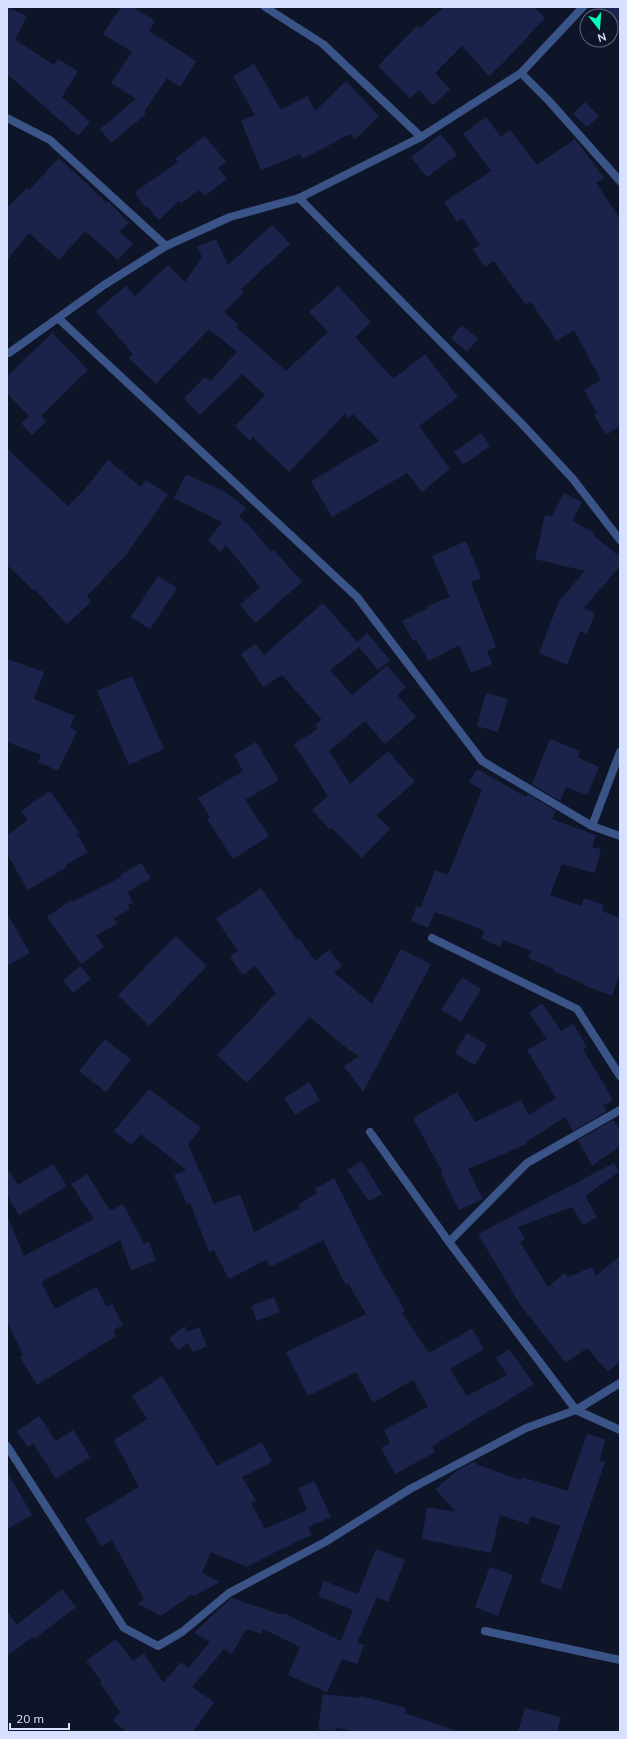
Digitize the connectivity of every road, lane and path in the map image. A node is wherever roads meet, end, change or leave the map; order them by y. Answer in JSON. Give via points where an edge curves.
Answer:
{"nodes":[{"id":1,"x":265,"y":7,"type":"edge"},
{"id":2,"x":583,"y":7,"type":"edge"},
{"id":3,"x":521,"y":73,"type":"junction"},
{"id":4,"x":7,"y":118,"type":"edge"},
{"id":5,"x":421,"y":137,"type":"junction"},
{"id":6,"x":620,"y":181,"type":"edge"},
{"id":7,"x":300,"y":198,"type":"junction"},
{"id":8,"x":166,"y":246,"type":"junction"},
{"id":9,"x":58,"y":318,"type":"junction"},
{"id":10,"x":9,"y":353,"type":"dead end"},
{"id":11,"x":620,"y":540,"type":"edge"},
{"id":12,"x":620,"y":752,"type":"edge"},
{"id":13,"x":592,"y":826,"type":"junction"},
{"id":14,"x":620,"y":836,"type":"edge"},
{"id":15,"x":432,"y":938,"type":"dead end"},
{"id":16,"x":620,"y":1076,"type":"edge"},
{"id":17,"x":620,"y":1110,"type":"edge"},
{"id":18,"x":370,"y":1132,"type":"dead end"},
{"id":19,"x":449,"y":1242,"type":"junction"},
{"id":20,"x":620,"y":1383,"type":"edge"},
{"id":21,"x":576,"y":1410,"type":"junction"},
{"id":22,"x":620,"y":1430,"type":"edge"},
{"id":23,"x":7,"y":1446,"type":"edge"},
{"id":24,"x":485,"y":1631,"type":"dead end"},
{"id":25,"x":620,"y":1660,"type":"edge"}],
"edges":[{"from":1,"to":5,"type":"street","via":[[323,44]]},
{"from":2,"to":3,"type":"street"},
{"from":3,"to":5,"type":"street"},
{"from":3,"to":6,"type":"street"},
{"from":4,"to":8,"type":"street","via":[[50,140]]},
{"from":5,"to":7,"type":"street"},
{"from":7,"to":8,"type":"street","via":[[230,217]]},
{"from":7,"to":11,"type":"street","via":[[523,425],[573,479]]},
{"from":8,"to":9,"type":"street"},
{"from":9,"to":10,"type":"street"},
{"from":9,"to":13,"type":"street","via":[[357,597],[482,761]]},
{"from":12,"to":13,"type":"street"},
{"from":13,"to":14,"type":"street"},
{"from":15,"to":16,"type":"street","via":[[577,1008]]},
{"from":17,"to":19,"type":"street","via":[[527,1163]]},
{"from":18,"to":19,"type":"street"},
{"from":19,"to":21,"type":"street"},
{"from":20,"to":21,"type":"street"},
{"from":21,"to":22,"type":"street"},
{"from":21,"to":23,"type":"street","via":[[526,1428],[410,1489],[325,1542],[229,1593],[182,1632],[158,1646],[124,1628]]},
{"from":24,"to":25,"type":"street"}]}
